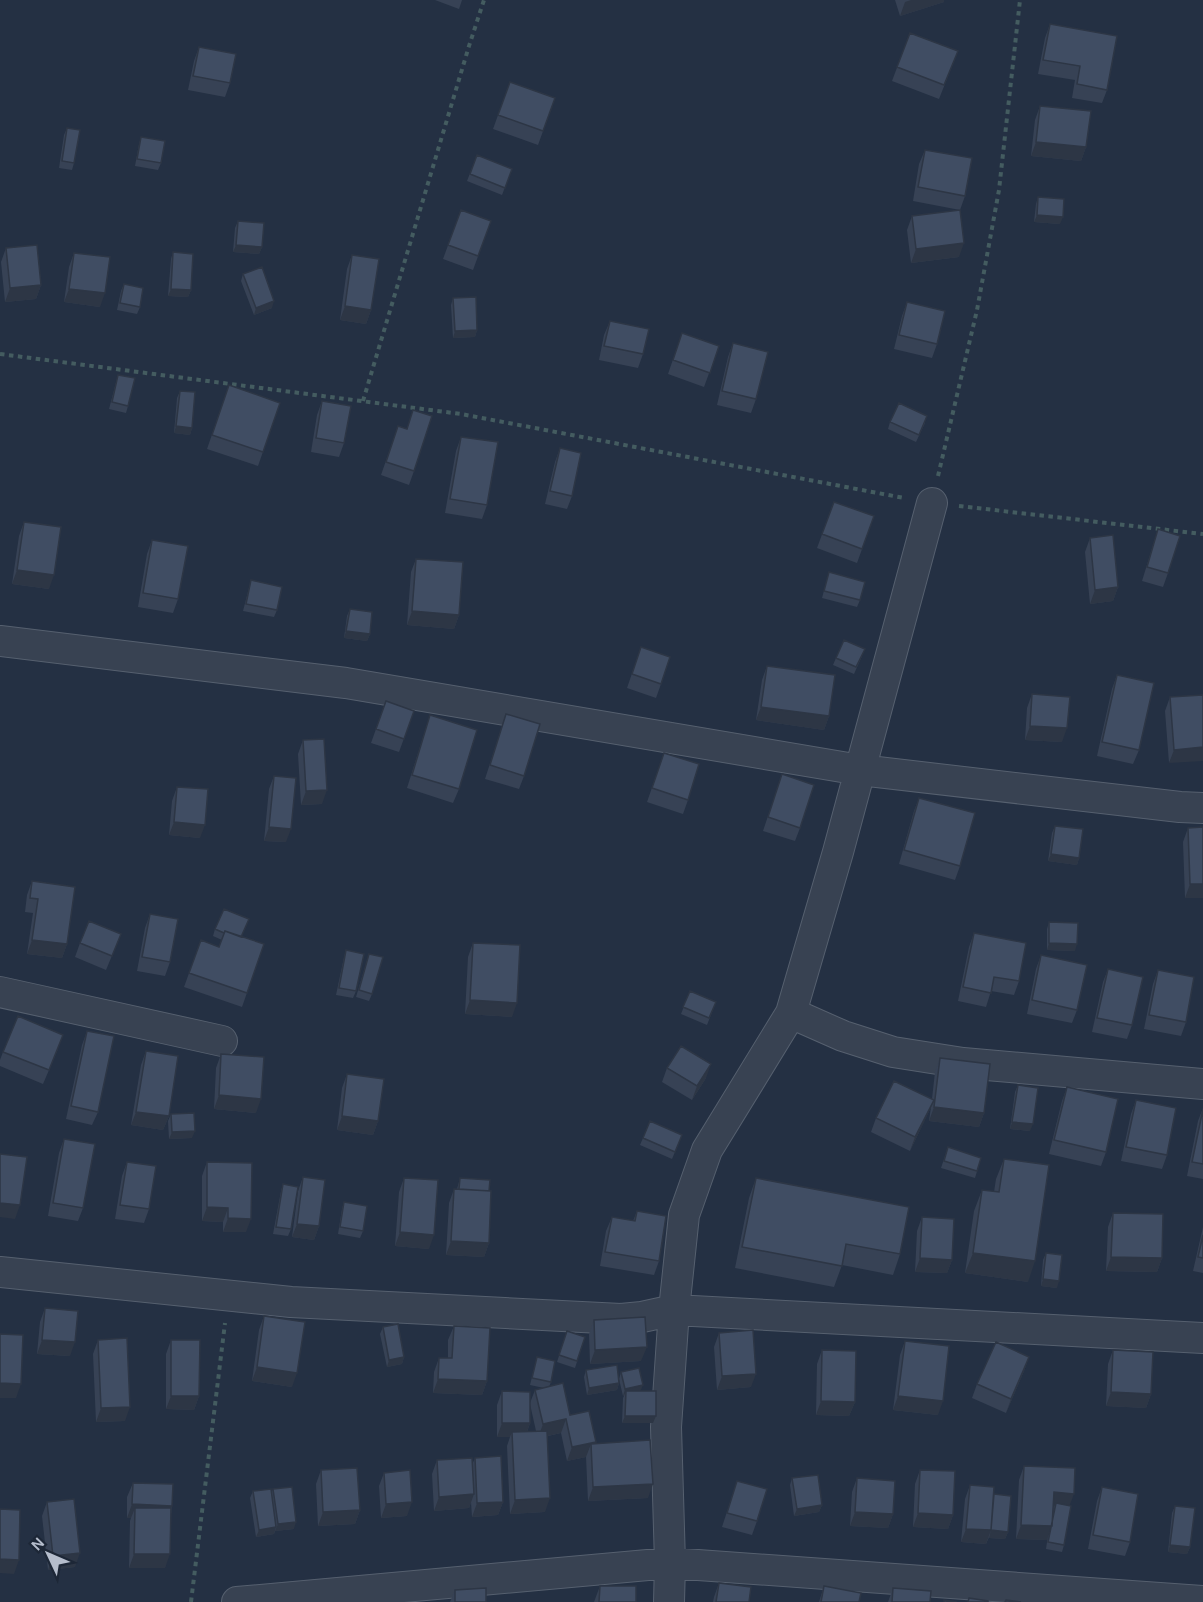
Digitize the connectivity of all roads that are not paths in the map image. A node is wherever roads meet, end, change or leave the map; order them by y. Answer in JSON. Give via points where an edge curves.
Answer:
{"nodes":[{"id":1,"x":932,"y":503,"type":"road end"},
{"id":2,"x":0,"y":641,"type":"edge"},
{"id":3,"x":860,"y":770,"type":"junction"},
{"id":4,"x":1203,"y":808,"type":"edge"},
{"id":5,"x":0,"y":992,"type":"edge"},
{"id":6,"x":790,"y":1013,"type":"junction"},
{"id":7,"x":222,"y":1041,"type":"dead end"},
{"id":8,"x":1203,"y":1084,"type":"edge"},
{"id":9,"x":0,"y":1272,"type":"edge"},
{"id":10,"x":674,"y":1310,"type":"junction"},
{"id":11,"x":1203,"y":1338,"type":"edge"},
{"id":12,"x":670,"y":1563,"type":"junction"},
{"id":13,"x":1203,"y":1601,"type":"edge"},
{"id":14,"x":237,"y":1602,"type":"edge"},
{"id":15,"x":669,"y":1602,"type":"edge"}],
"edges":[{"from":1,"to":3,"type":"street"},
{"from":2,"to":3,"type":"street","via":[[346,683]]},
{"from":3,"to":4,"type":"street"},
{"from":3,"to":6,"type":"street"},
{"from":5,"to":7,"type":"street"},
{"from":6,"to":8,"type":"street","via":[[894,1052],[963,1063]]},
{"from":6,"to":10,"type":"street","via":[[706,1150],[684,1215]]},
{"from":9,"to":10,"type":"street","via":[[291,1302],[621,1319]]},
{"from":10,"to":11,"type":"street"},
{"from":10,"to":12,"type":"street","via":[[666,1427]]},
{"from":12,"to":13,"type":"street"},
{"from":12,"to":14,"type":"street"},
{"from":12,"to":15,"type":"street"}]}
